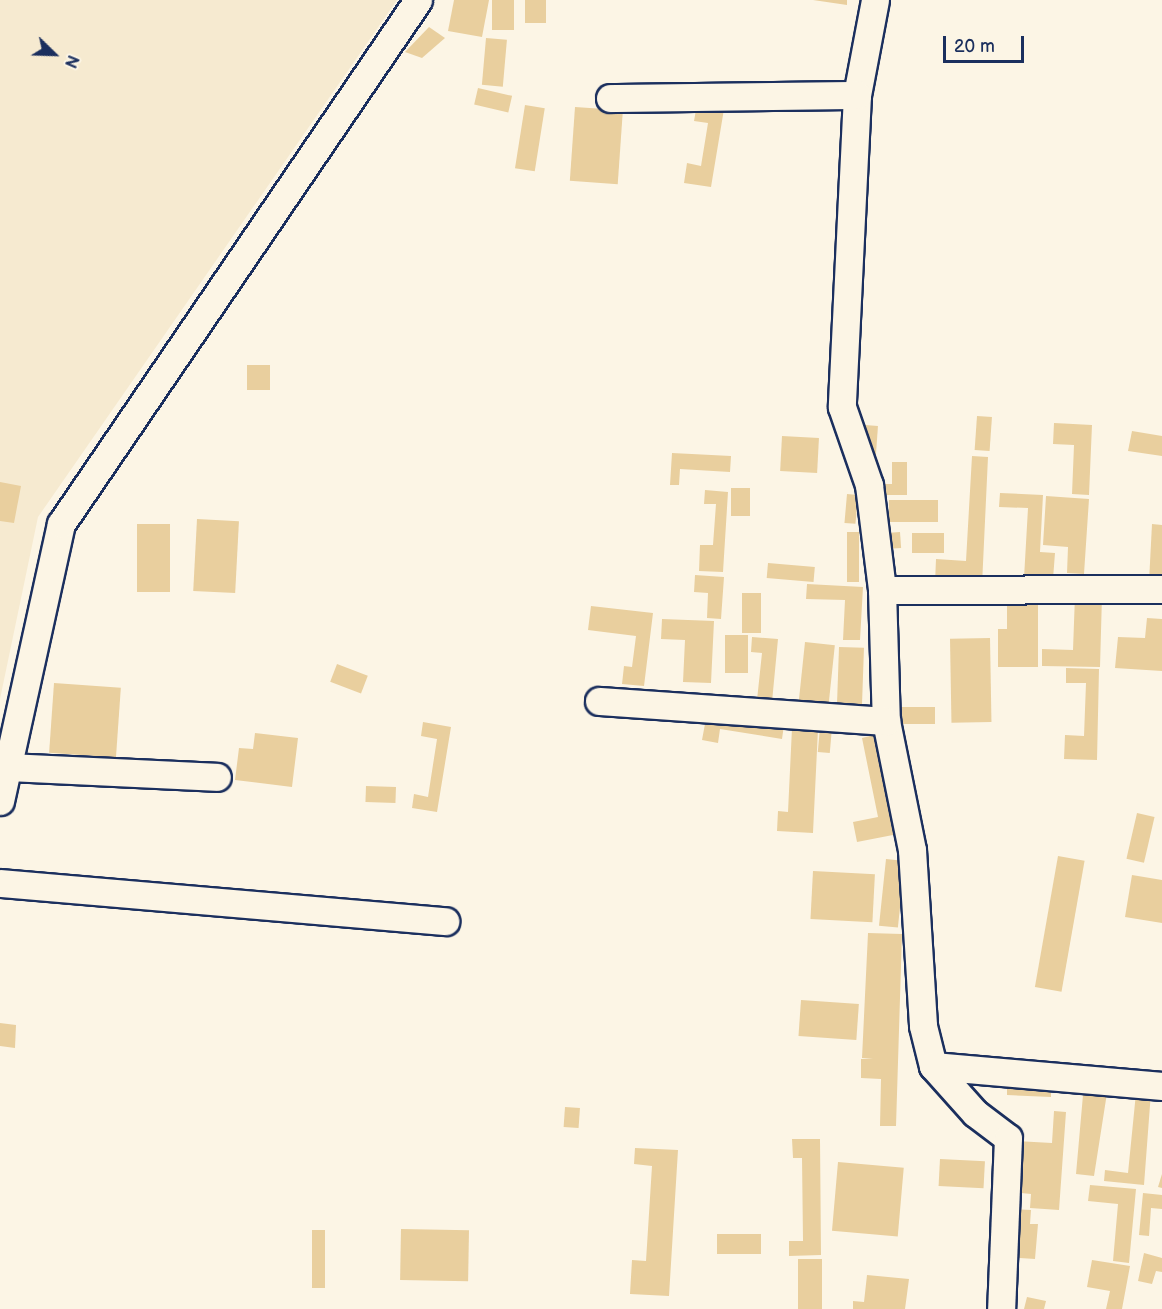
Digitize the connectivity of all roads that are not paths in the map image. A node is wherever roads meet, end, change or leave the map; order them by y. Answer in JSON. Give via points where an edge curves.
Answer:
{"nodes":[{"id":1,"x":418,"y":0,"type":"edge"},
{"id":2,"x":875,"y":0,"type":"edge"},
{"id":3,"x":857,"y":95,"type":"junction"},
{"id":4,"x":610,"y":98,"type":"dead end"},
{"id":5,"x":1162,"y":589,"type":"edge"},
{"id":6,"x":882,"y":590,"type":"junction"},
{"id":7,"x":599,"y":701,"type":"dead end"},
{"id":8,"x":886,"y":721,"type":"junction"},
{"id":9,"x":8,"y":767,"type":"junction"},
{"id":10,"x":217,"y":777,"type":"dead end"},
{"id":11,"x":0,"y":801,"type":"edge"},
{"id":12,"x":0,"y":883,"type":"edge"},
{"id":13,"x":445,"y":921,"type":"dead end"},
{"id":14,"x":933,"y":1066,"type":"junction"},
{"id":15,"x":1162,"y":1086,"type":"edge"},
{"id":16,"x":1001,"y":1309,"type":"edge"}],
"edges":[{"from":1,"to":9,"type":"street","via":[[61,524]]},
{"from":2,"to":3,"type":"street"},
{"from":3,"to":4,"type":"street"},
{"from":3,"to":6,"type":"street","via":[[842,407],[869,486]]},
{"from":5,"to":6,"type":"street"},
{"from":6,"to":8,"type":"street"},
{"from":7,"to":8,"type":"street"},
{"from":8,"to":14,"type":"street","via":[[912,850],[922,1026]]},
{"from":9,"to":10,"type":"street"},
{"from":9,"to":11,"type":"street"},
{"from":12,"to":13,"type":"street"},
{"from":14,"to":15,"type":"street"},
{"from":14,"to":16,"type":"street","via":[[975,1113],[1008,1138]]}]}
